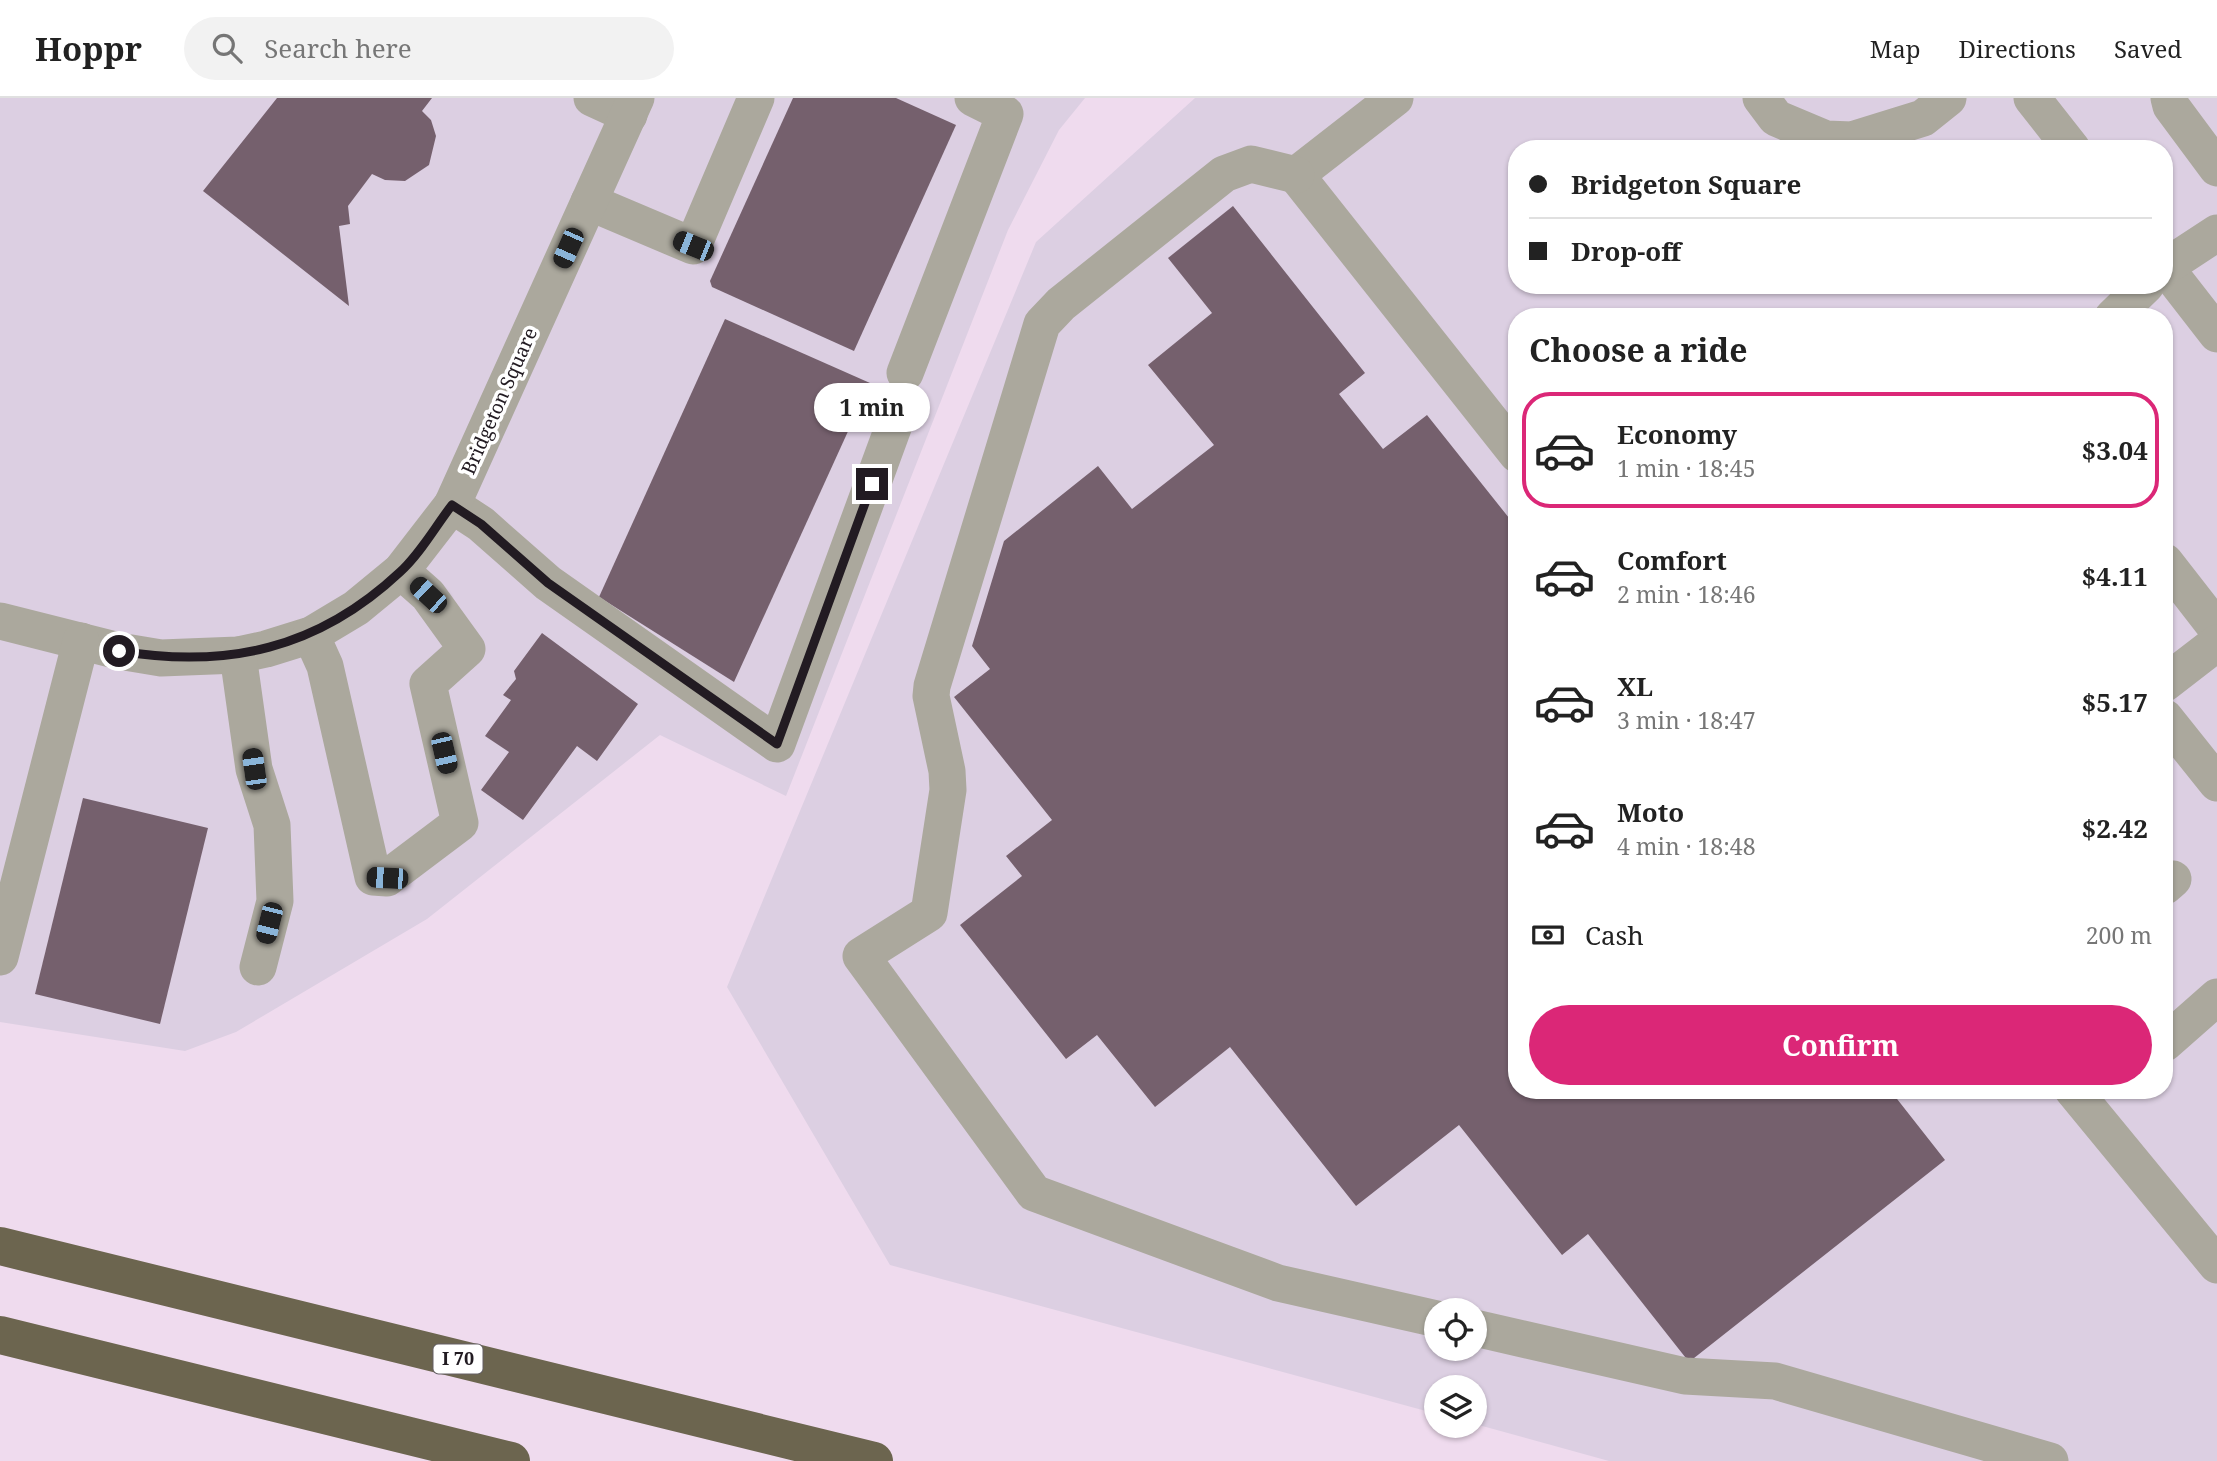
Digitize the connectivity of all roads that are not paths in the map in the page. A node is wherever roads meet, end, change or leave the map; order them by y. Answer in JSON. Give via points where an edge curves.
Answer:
{"nodes":[{"id":1,"x":593,"y":98,"type":"edge"},
{"id":2,"x":756,"y":98,"type":"edge"},
{"id":3,"x":973,"y":98,"type":"edge"},
{"id":4,"x":1395,"y":98,"type":"edge"},
{"id":5,"x":1761,"y":98,"type":"edge"},
{"id":6,"x":1948,"y":98,"type":"edge"},
{"id":7,"x":2032,"y":98,"type":"edge"},
{"id":8,"x":2169,"y":98,"type":"edge"},
{"id":9,"x":632,"y":106,"type":"edge"},
{"id":10,"x":2065,"y":140,"type":"edge"},
{"id":11,"x":2217,"y":167,"type":"edge"},
{"id":12,"x":1296,"y":175,"type":"junction"},
{"id":13,"x":589,"y":202,"type":"junction"},
{"id":14,"x":2217,"y":233,"type":"edge"},
{"id":15,"x":2173,"y":262,"type":"edge"},
{"id":16,"x":2173,"y":277,"type":"edge"},
{"id":17,"x":2137,"y":294,"type":"edge"},
{"id":18,"x":2122,"y":308,"type":"edge"},
{"id":19,"x":2217,"y":334,"type":"edge"},
{"id":20,"x":1508,"y":443,"type":"edge"},
{"id":21,"x":452,"y":505,"type":"junction"},
{"id":22,"x":401,"y":571,"type":"junction"},
{"id":23,"x":2173,"y":572,"type":"edge"},
{"id":24,"x":0,"y":621,"type":"edge"},
{"id":25,"x":2217,"y":629,"type":"edge"},
{"id":26,"x":311,"y":635,"type":"junction"},
{"id":27,"x":81,"y":641,"type":"junction"},
{"id":28,"x":2217,"y":643,"type":"edge"},
{"id":29,"x":238,"y":655,"type":"junction"},
{"id":30,"x":2173,"y":677,"type":"edge"},
{"id":31,"x":2173,"y":728,"type":"edge"},
{"id":32,"x":2217,"y":783,"type":"edge"},
{"id":33,"x":0,"y":957,"type":"edge"},
{"id":34,"x":258,"y":967,"type":"dead end"},
{"id":35,"x":2217,"y":997,"type":"edge"},
{"id":36,"x":2173,"y":1036,"type":"edge"},
{"id":37,"x":2091,"y":1099,"type":"edge"},
{"id":38,"x":0,"y":1246,"type":"edge"},
{"id":39,"x":2217,"y":1265,"type":"edge"},
{"id":40,"x":1424,"y":1316,"type":"edge"},
{"id":41,"x":1487,"y":1331,"type":"edge"},
{"id":42,"x":0,"y":1335,"type":"edge"},
{"id":43,"x":511,"y":1461,"type":"edge"},
{"id":44,"x":874,"y":1461,"type":"edge"},
{"id":45,"x":2050,"y":1461,"type":"edge"}],
"edges":[{"from":1,"to":9,"type":"street"},
{"from":2,"to":13,"type":"street","via":[[693,246]]},
{"from":3,"to":21,"type":"street","via":[[1005,114],[777,744],[548,583],[481,524]]},
{"from":4,"to":12,"type":"street"},
{"from":5,"to":6,"type":"street","via":[[1776,118],[1826,139],[1852,140],[1923,118]]},
{"from":7,"to":10,"type":"street"},
{"from":8,"to":11,"type":"street"},
{"from":9,"to":13,"type":"street","name":"Bridgeton Square"},
{"from":12,"to":20,"type":"street"},
{"from":12,"to":40,"type":"street","via":[[1251,164],[1224,174],[1042,324],[932,686],[948,790],[929,913],[861,956],[1034,1193],[1278,1283]]},
{"from":13,"to":21,"type":"street","name":"Bridgeton Square"},
{"from":14,"to":15,"type":"street"},
{"from":16,"to":19,"type":"street"},
{"from":17,"to":18,"type":"street"},
{"from":21,"to":22,"type":"street","name":"Bridgeton Square"},
{"from":22,"to":26,"type":"street","name":"Bridgeton Square","via":[[356,608]]},
{"from":22,"to":26,"type":"street","via":[[428,595],[467,649],[428,684],[460,823],[387,878],[373,877],[325,666]]},
{"from":23,"to":25,"type":"street"},
{"from":24,"to":27,"type":"street","name":"Bridgeton Square"},
{"from":26,"to":29,"type":"street","name":"Bridgeton Square"},
{"from":27,"to":29,"type":"street","name":"Bridgeton Square","via":[[161,658]]},
{"from":27,"to":33,"type":"street"},
{"from":28,"to":30,"type":"street"},
{"from":29,"to":34,"type":"street","via":[[254,769],[272,825],[275,901]]},
{"from":31,"to":32,"type":"street"},
{"from":35,"to":36,"type":"street"},
{"from":37,"to":39,"type":"street"},
{"from":38,"to":44,"type":"highway","number":"I 70"},
{"from":41,"to":45,"type":"street","via":[[1685,1376],[1775,1381]]},
{"from":42,"to":43,"type":"highway"}]}
